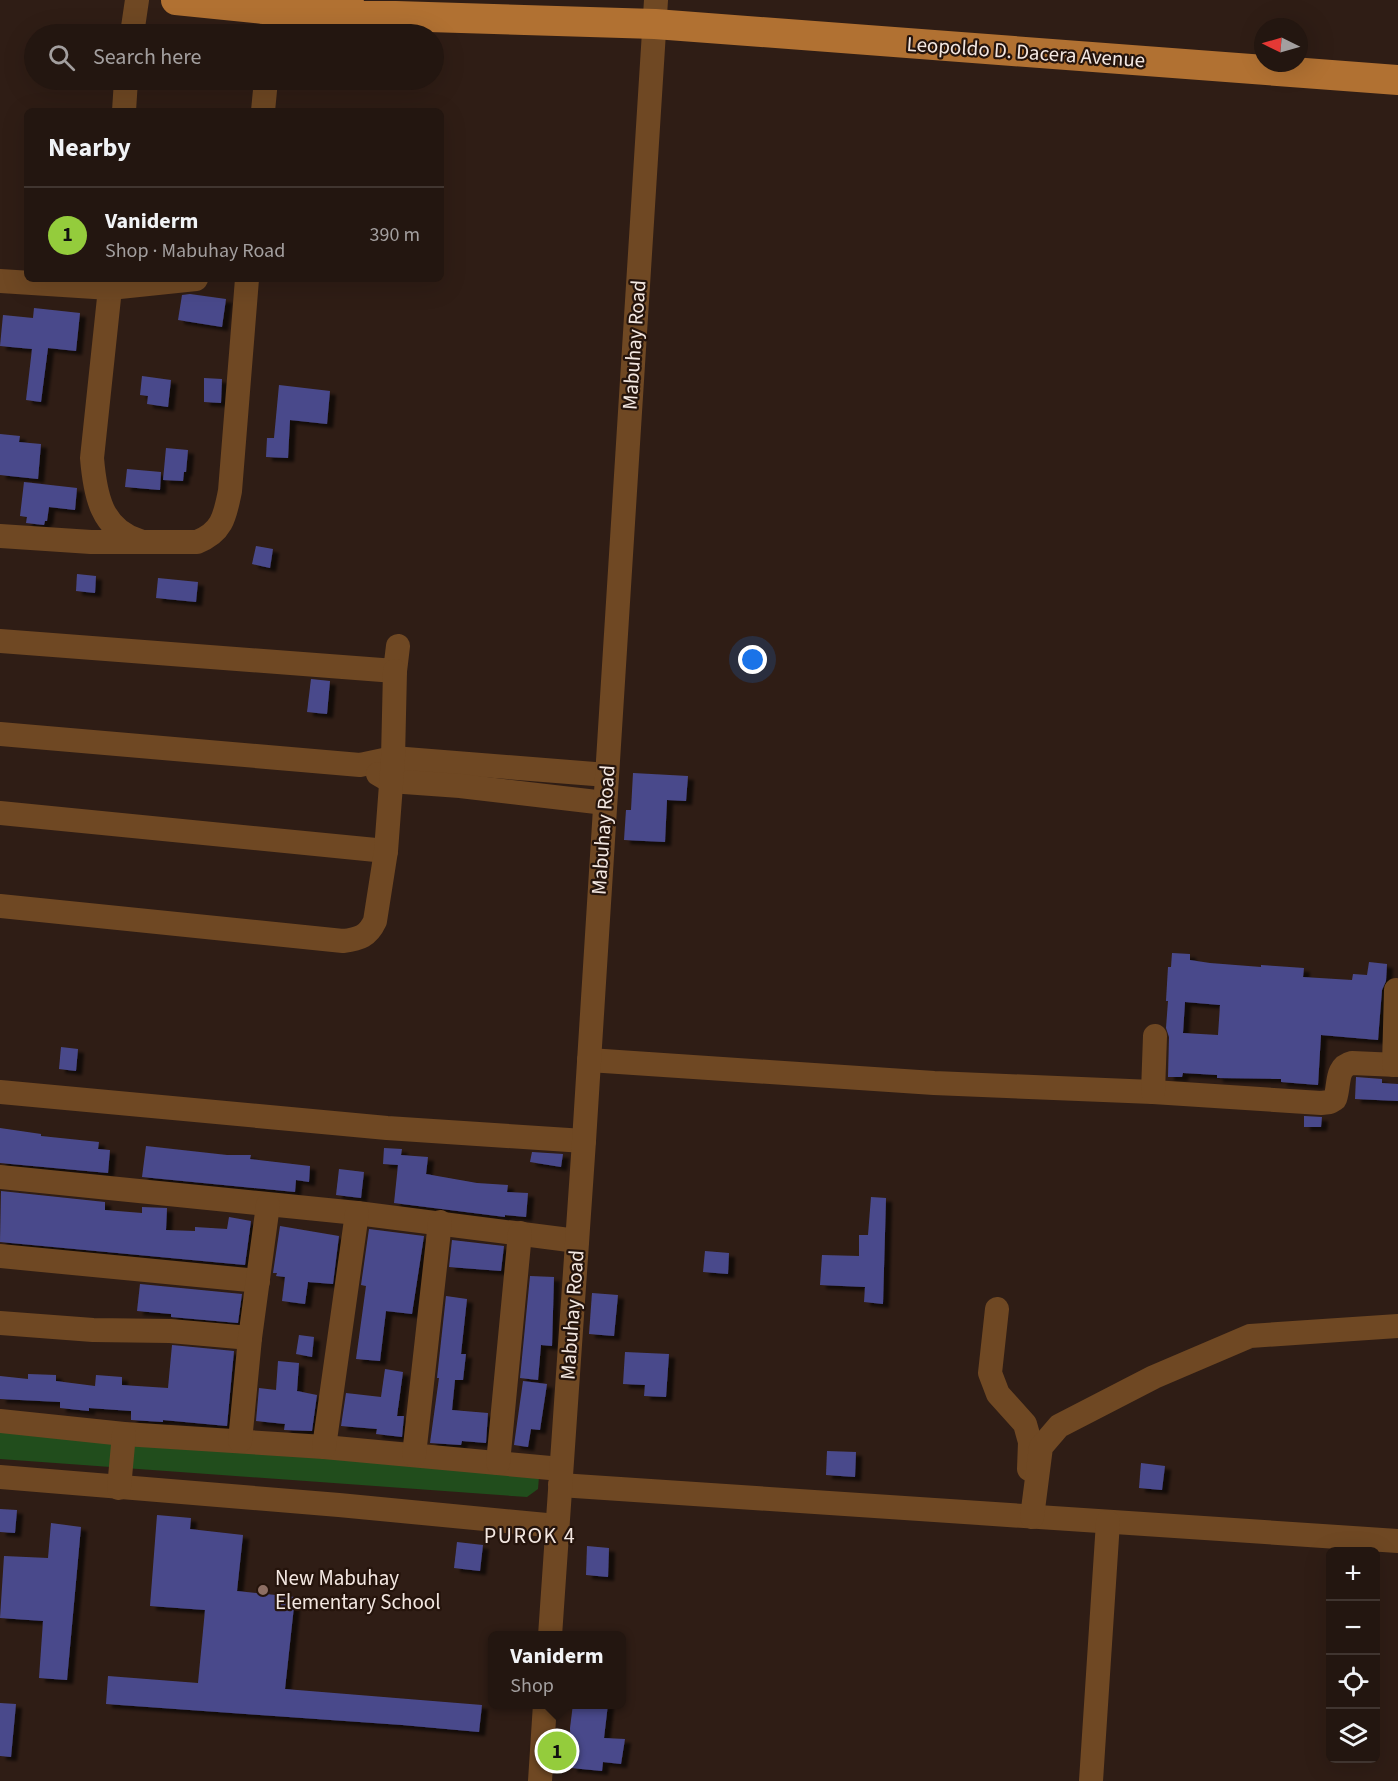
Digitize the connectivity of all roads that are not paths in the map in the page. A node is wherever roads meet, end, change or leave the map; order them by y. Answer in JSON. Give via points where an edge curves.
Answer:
{"nodes":[{"id":1,"x":137,"y":0,"type":"edge"},
{"id":2,"x":176,"y":0,"type":"edge"},
{"id":3,"x":655,"y":12,"type":"edge"},
{"id":4,"x":272,"y":22,"type":"edge"},
{"id":5,"x":133,"y":24,"type":"edge"},
{"id":6,"x":1398,"y":80,"type":"edge"},
{"id":7,"x":265,"y":90,"type":"edge"},
{"id":8,"x":263,"y":108,"type":"edge"},
{"id":9,"x":0,"y":281,"type":"edge"},
{"id":10,"x":24,"y":281,"type":"edge"},
{"id":11,"x":55,"y":282,"type":"edge"},
{"id":12,"x":132,"y":282,"type":"edge"},
{"id":13,"x":247,"y":282,"type":"edge"},
{"id":14,"x":110,"y":283,"type":"edge"},
{"id":15,"x":0,"y":536,"type":"edge"},
{"id":16,"x":145,"y":542,"type":"junction"},
{"id":17,"x":0,"y":641,"type":"edge"},
{"id":18,"x":398,"y":646,"type":"dead end"},
{"id":19,"x":395,"y":671,"type":"junction"},
{"id":20,"x":0,"y":734,"type":"edge"},
{"id":21,"x":392,"y":770,"type":"junction"},
{"id":22,"x":461,"y":774,"type":"junction"},
{"id":23,"x":607,"y":775,"type":"junction"},
{"id":24,"x":605,"y":803,"type":"junction"},
{"id":25,"x":0,"y":813,"type":"edge"},
{"id":26,"x":386,"y":851,"type":"junction"},
{"id":27,"x":0,"y":906,"type":"edge"},
{"id":28,"x":1396,"y":990,"type":"dead end"},
{"id":29,"x":1155,"y":1036,"type":"dead end"},
{"id":30,"x":589,"y":1060,"type":"junction"},
{"id":31,"x":1396,"y":1065,"type":"edge"},
{"id":32,"x":0,"y":1092,"type":"edge"},
{"id":33,"x":1153,"y":1092,"type":"junction"},
{"id":34,"x":584,"y":1141,"type":"junction"},
{"id":35,"x":0,"y":1177,"type":"edge"},
{"id":36,"x":268,"y":1205,"type":"junction"},
{"id":37,"x":357,"y":1213,"type":"junction"},
{"id":38,"x":440,"y":1222,"type":"junction"},
{"id":39,"x":520,"y":1233,"type":"junction"},
{"id":40,"x":577,"y":1240,"type":"junction"},
{"id":41,"x":0,"y":1256,"type":"edge"},
{"id":42,"x":258,"y":1281,"type":"junction"},
{"id":43,"x":997,"y":1309,"type":"dead end"},
{"id":44,"x":0,"y":1323,"type":"edge"},
{"id":45,"x":1398,"y":1326,"type":"edge"},
{"id":46,"x":250,"y":1338,"type":"junction"},
{"id":47,"x":0,"y":1421,"type":"edge"},
{"id":48,"x":124,"y":1434,"type":"junction"},
{"id":49,"x":240,"y":1441,"type":"junction"},
{"id":50,"x":324,"y":1447,"type":"junction"},
{"id":51,"x":414,"y":1455,"type":"junction"},
{"id":52,"x":498,"y":1463,"type":"junction"},
{"id":53,"x":0,"y":1477,"type":"edge"},
{"id":54,"x":561,"y":1477,"type":"junction"},
{"id":55,"x":119,"y":1488,"type":"junction"},
{"id":56,"x":1028,"y":1516,"type":"junction"},
{"id":57,"x":1108,"y":1522,"type":"junction"},
{"id":58,"x":557,"y":1526,"type":"junction"},
{"id":59,"x":1398,"y":1541,"type":"edge"},
{"id":60,"x":550,"y":1631,"type":"edge"},
{"id":61,"x":546,"y":1709,"type":"edge"},
{"id":62,"x":540,"y":1781,"type":"edge"},
{"id":63,"x":1091,"y":1781,"type":"edge"}],
"edges":[{"from":1,"to":5,"type":"street"},
{"from":2,"to":4,"type":"main road","name":"Leopoldo D. Dacera Avenue"},
{"from":3,"to":4,"type":"main road","name":"Leopoldo D. Dacera Avenue","via":[[363,15]]},
{"from":3,"to":6,"type":"main road","name":"Leopoldo D. Dacera Avenue"},
{"from":3,"to":23,"type":"street","name":"Mabuhay Road"},
{"from":7,"to":8,"type":"street"},
{"from":9,"to":10,"type":"street"},
{"from":11,"to":14,"type":"street"},
{"from":12,"to":14,"type":"street"},
{"from":13,"to":16,"type":"street","via":[[230,491],[224,519],[207,538],[197,542]]},
{"from":14,"to":16,"type":"street","via":[[92,458],[94,479],[110,523],[127,537]]},
{"from":15,"to":16,"type":"street"},
{"from":17,"to":19,"type":"street"},
{"from":18,"to":19,"type":"street"},
{"from":19,"to":21,"type":"street"},
{"from":20,"to":21,"type":"street"},
{"from":21,"to":22,"type":"street"},
{"from":21,"to":26,"type":"street"},
{"from":22,"to":23,"type":"street"},
{"from":22,"to":24,"type":"street"},
{"from":23,"to":24,"type":"street","name":"Mabuhay Road"},
{"from":24,"to":30,"type":"street","name":"Mabuhay Road"},
{"from":25,"to":26,"type":"street"},
{"from":26,"to":27,"type":"street","via":[[375,921],[370,931],[356,940]]},
{"from":28,"to":31,"type":"street"},
{"from":29,"to":33,"type":"street"},
{"from":30,"to":33,"type":"street","via":[[934,1083]]},
{"from":30,"to":34,"type":"street","name":"Mabuhay Road"},
{"from":31,"to":33,"type":"street","via":[[1345,1064],[1340,1070],[1335,1099],[1321,1103]]},
{"from":32,"to":34,"type":"street","via":[[387,1128]]},
{"from":34,"to":40,"type":"street","name":"Mabuhay Road"},
{"from":35,"to":36,"type":"street"},
{"from":36,"to":37,"type":"street"},
{"from":36,"to":42,"type":"street"},
{"from":37,"to":38,"type":"street"},
{"from":37,"to":50,"type":"street"},
{"from":38,"to":39,"type":"street"},
{"from":38,"to":51,"type":"street"},
{"from":39,"to":40,"type":"street"},
{"from":39,"to":52,"type":"street"},
{"from":40,"to":54,"type":"street","name":"Mabuhay Road"},
{"from":41,"to":42,"type":"street"},
{"from":42,"to":46,"type":"street"},
{"from":43,"to":56,"type":"street","via":[[990,1373],[998,1394],[1025,1424],[1030,1442]]},
{"from":44,"to":46,"type":"street"},
{"from":45,"to":56,"type":"street","via":[[1250,1336],[1154,1377],[1059,1426],[1041,1448]]},
{"from":46,"to":49,"type":"street"},
{"from":47,"to":48,"type":"street"},
{"from":48,"to":49,"type":"street"},
{"from":48,"to":55,"type":"street"},
{"from":49,"to":50,"type":"street"},
{"from":50,"to":51,"type":"street"},
{"from":51,"to":52,"type":"street"},
{"from":52,"to":54,"type":"street"},
{"from":53,"to":55,"type":"street"},
{"from":54,"to":56,"type":"street"},
{"from":54,"to":58,"type":"street","name":"Mabuhay Road"},
{"from":55,"to":58,"type":"street"},
{"from":56,"to":57,"type":"street"},
{"from":57,"to":59,"type":"street"},
{"from":57,"to":63,"type":"street"},
{"from":58,"to":60,"type":"street","name":"Mabuhay Road"},
{"from":61,"to":62,"type":"street"}]}
